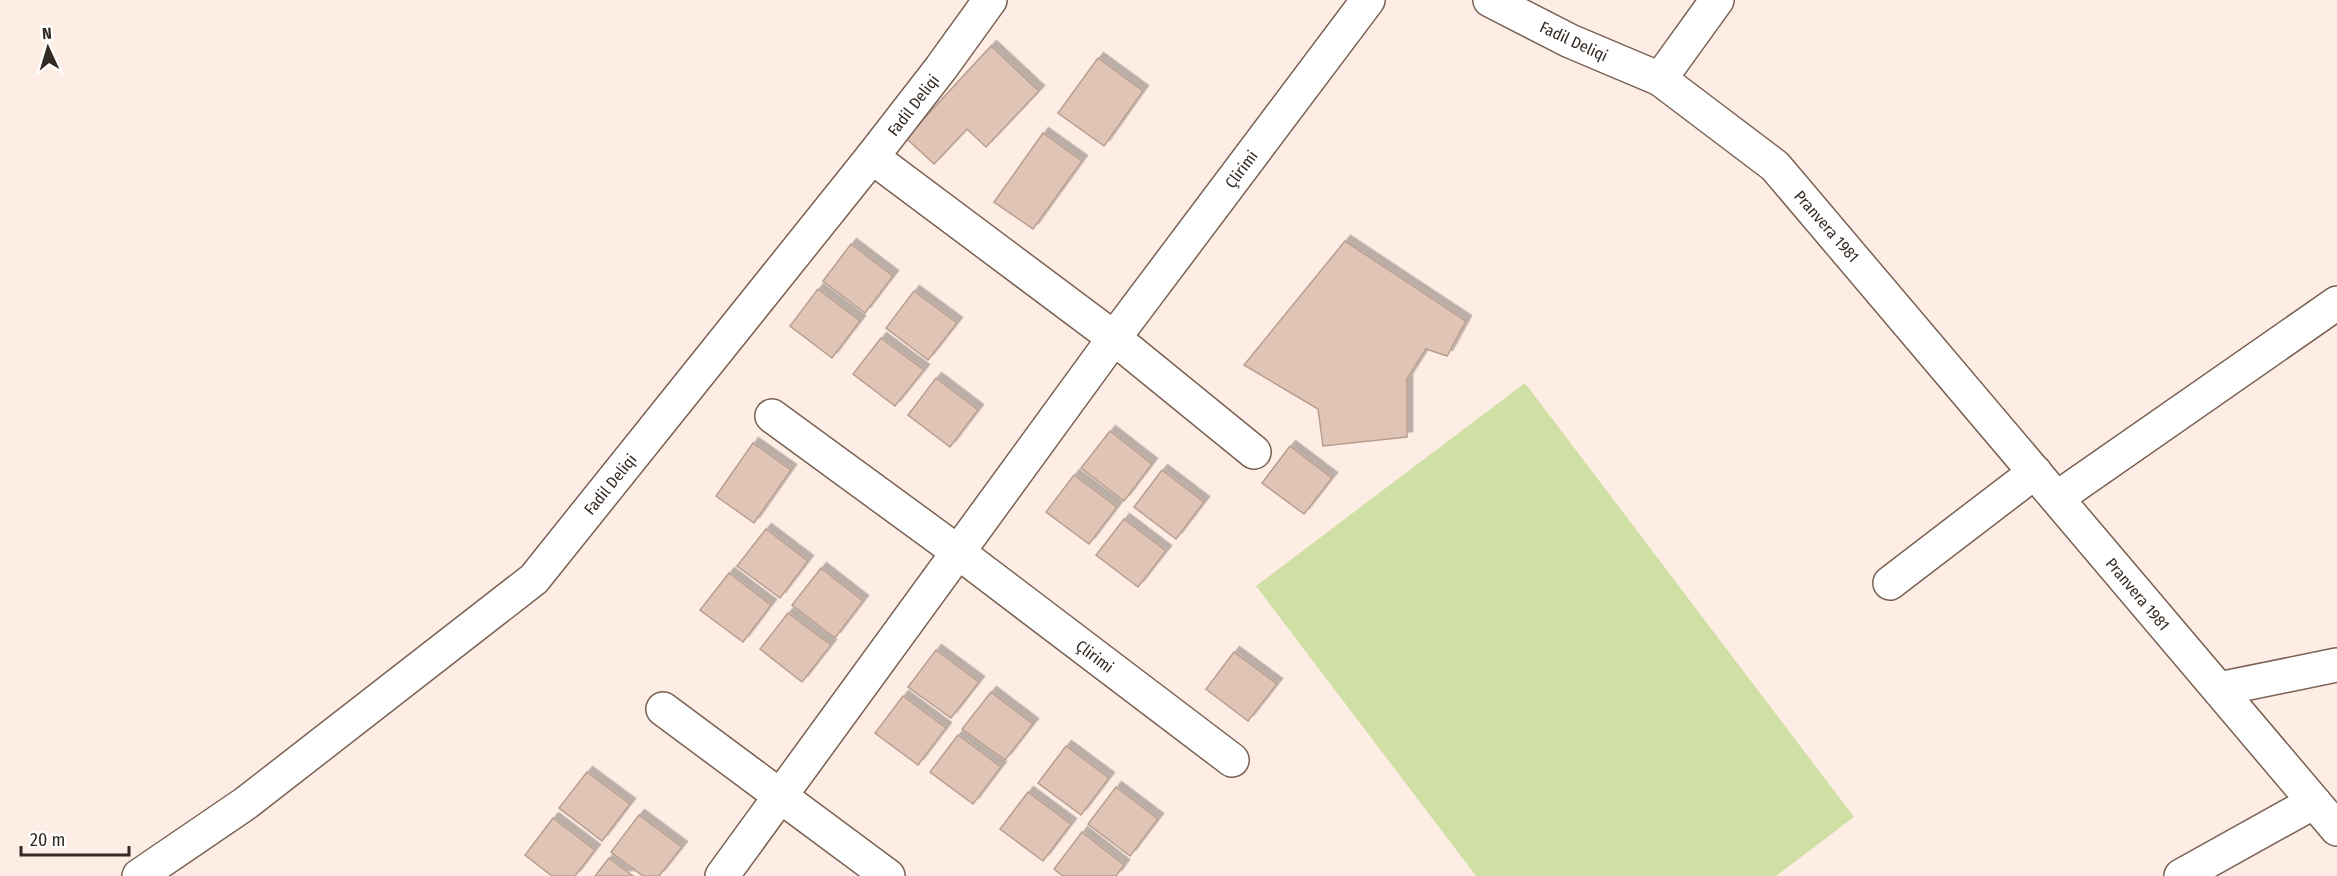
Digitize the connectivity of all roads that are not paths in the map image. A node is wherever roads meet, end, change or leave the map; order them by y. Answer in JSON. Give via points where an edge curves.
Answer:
{"nodes":[{"id":1,"x":990,"y":0,"type":"edge"},
{"id":2,"x":1368,"y":0,"type":"edge"},
{"id":3,"x":1490,"y":0,"type":"edge"},
{"id":4,"x":1718,"y":0,"type":"edge"},
{"id":5,"x":1660,"y":79,"type":"junction"},
{"id":6,"x":872,"y":157,"type":"junction"},
{"id":7,"x":2337,"y":303,"type":"edge"},
{"id":8,"x":1114,"y":338,"type":"junction"},
{"id":9,"x":772,"y":416,"type":"dead end"},
{"id":10,"x":1254,"y":452,"type":"dead end"},
{"id":11,"x":2035,"y":472,"type":"junction"},
{"id":12,"x":2057,"y":498,"type":"junction"},
{"id":13,"x":958,"y":552,"type":"junction"},
{"id":14,"x":1890,"y":583,"type":"dead end"},
{"id":15,"x":2337,"y":665,"type":"edge"},
{"id":16,"x":2219,"y":689,"type":"junction"},
{"id":17,"x":663,"y":709,"type":"dead end"},
{"id":18,"x":1232,"y":760,"type":"dead end"},
{"id":19,"x":780,"y":795,"type":"junction"},
{"id":20,"x":2314,"y":802,"type":"junction"},
{"id":21,"x":2337,"y":829,"type":"edge"},
{"id":22,"x":139,"y":876,"type":"edge"},
{"id":23,"x":722,"y":876,"type":"edge"},
{"id":24,"x":888,"y":876,"type":"edge"},
{"id":25,"x":2181,"y":876,"type":"edge"}],
"edges":[{"from":1,"to":6,"type":"street","name":"Fadil Deliqi"},
{"from":2,"to":8,"type":"street","name":"Çlirimi"},
{"from":3,"to":5,"type":"street","name":"Fadil Deliqi","via":[[1570,41]]},
{"from":4,"to":5,"type":"street"},
{"from":5,"to":11,"type":"street","name":"Pranvera 1981","via":[[1775,166]]},
{"from":6,"to":8,"type":"street"},
{"from":6,"to":22,"type":"street","name":"Fadil Deliqi","via":[[534,579],[246,803]]},
{"from":7,"to":12,"type":"street"},
{"from":8,"to":10,"type":"street"},
{"from":8,"to":13,"type":"street","name":"Çlirimi"},
{"from":9,"to":13,"type":"street","name":"Çlirimi"},
{"from":11,"to":12,"type":"street","name":"Pranvera 1981"},
{"from":11,"to":14,"type":"street"},
{"from":12,"to":16,"type":"street","name":"Pranvera 1981"},
{"from":13,"to":18,"type":"street","name":"Çlirimi"},
{"from":13,"to":19,"type":"street","name":"Çlirimi"},
{"from":15,"to":16,"type":"street"},
{"from":16,"to":20,"type":"street","name":"Pranvera 1981"},
{"from":17,"to":19,"type":"street"},
{"from":19,"to":23,"type":"street","name":"Çlirimi"},
{"from":19,"to":24,"type":"street"},
{"from":20,"to":21,"type":"street","name":"Pranvera 1981"},
{"from":20,"to":25,"type":"street"}]}
